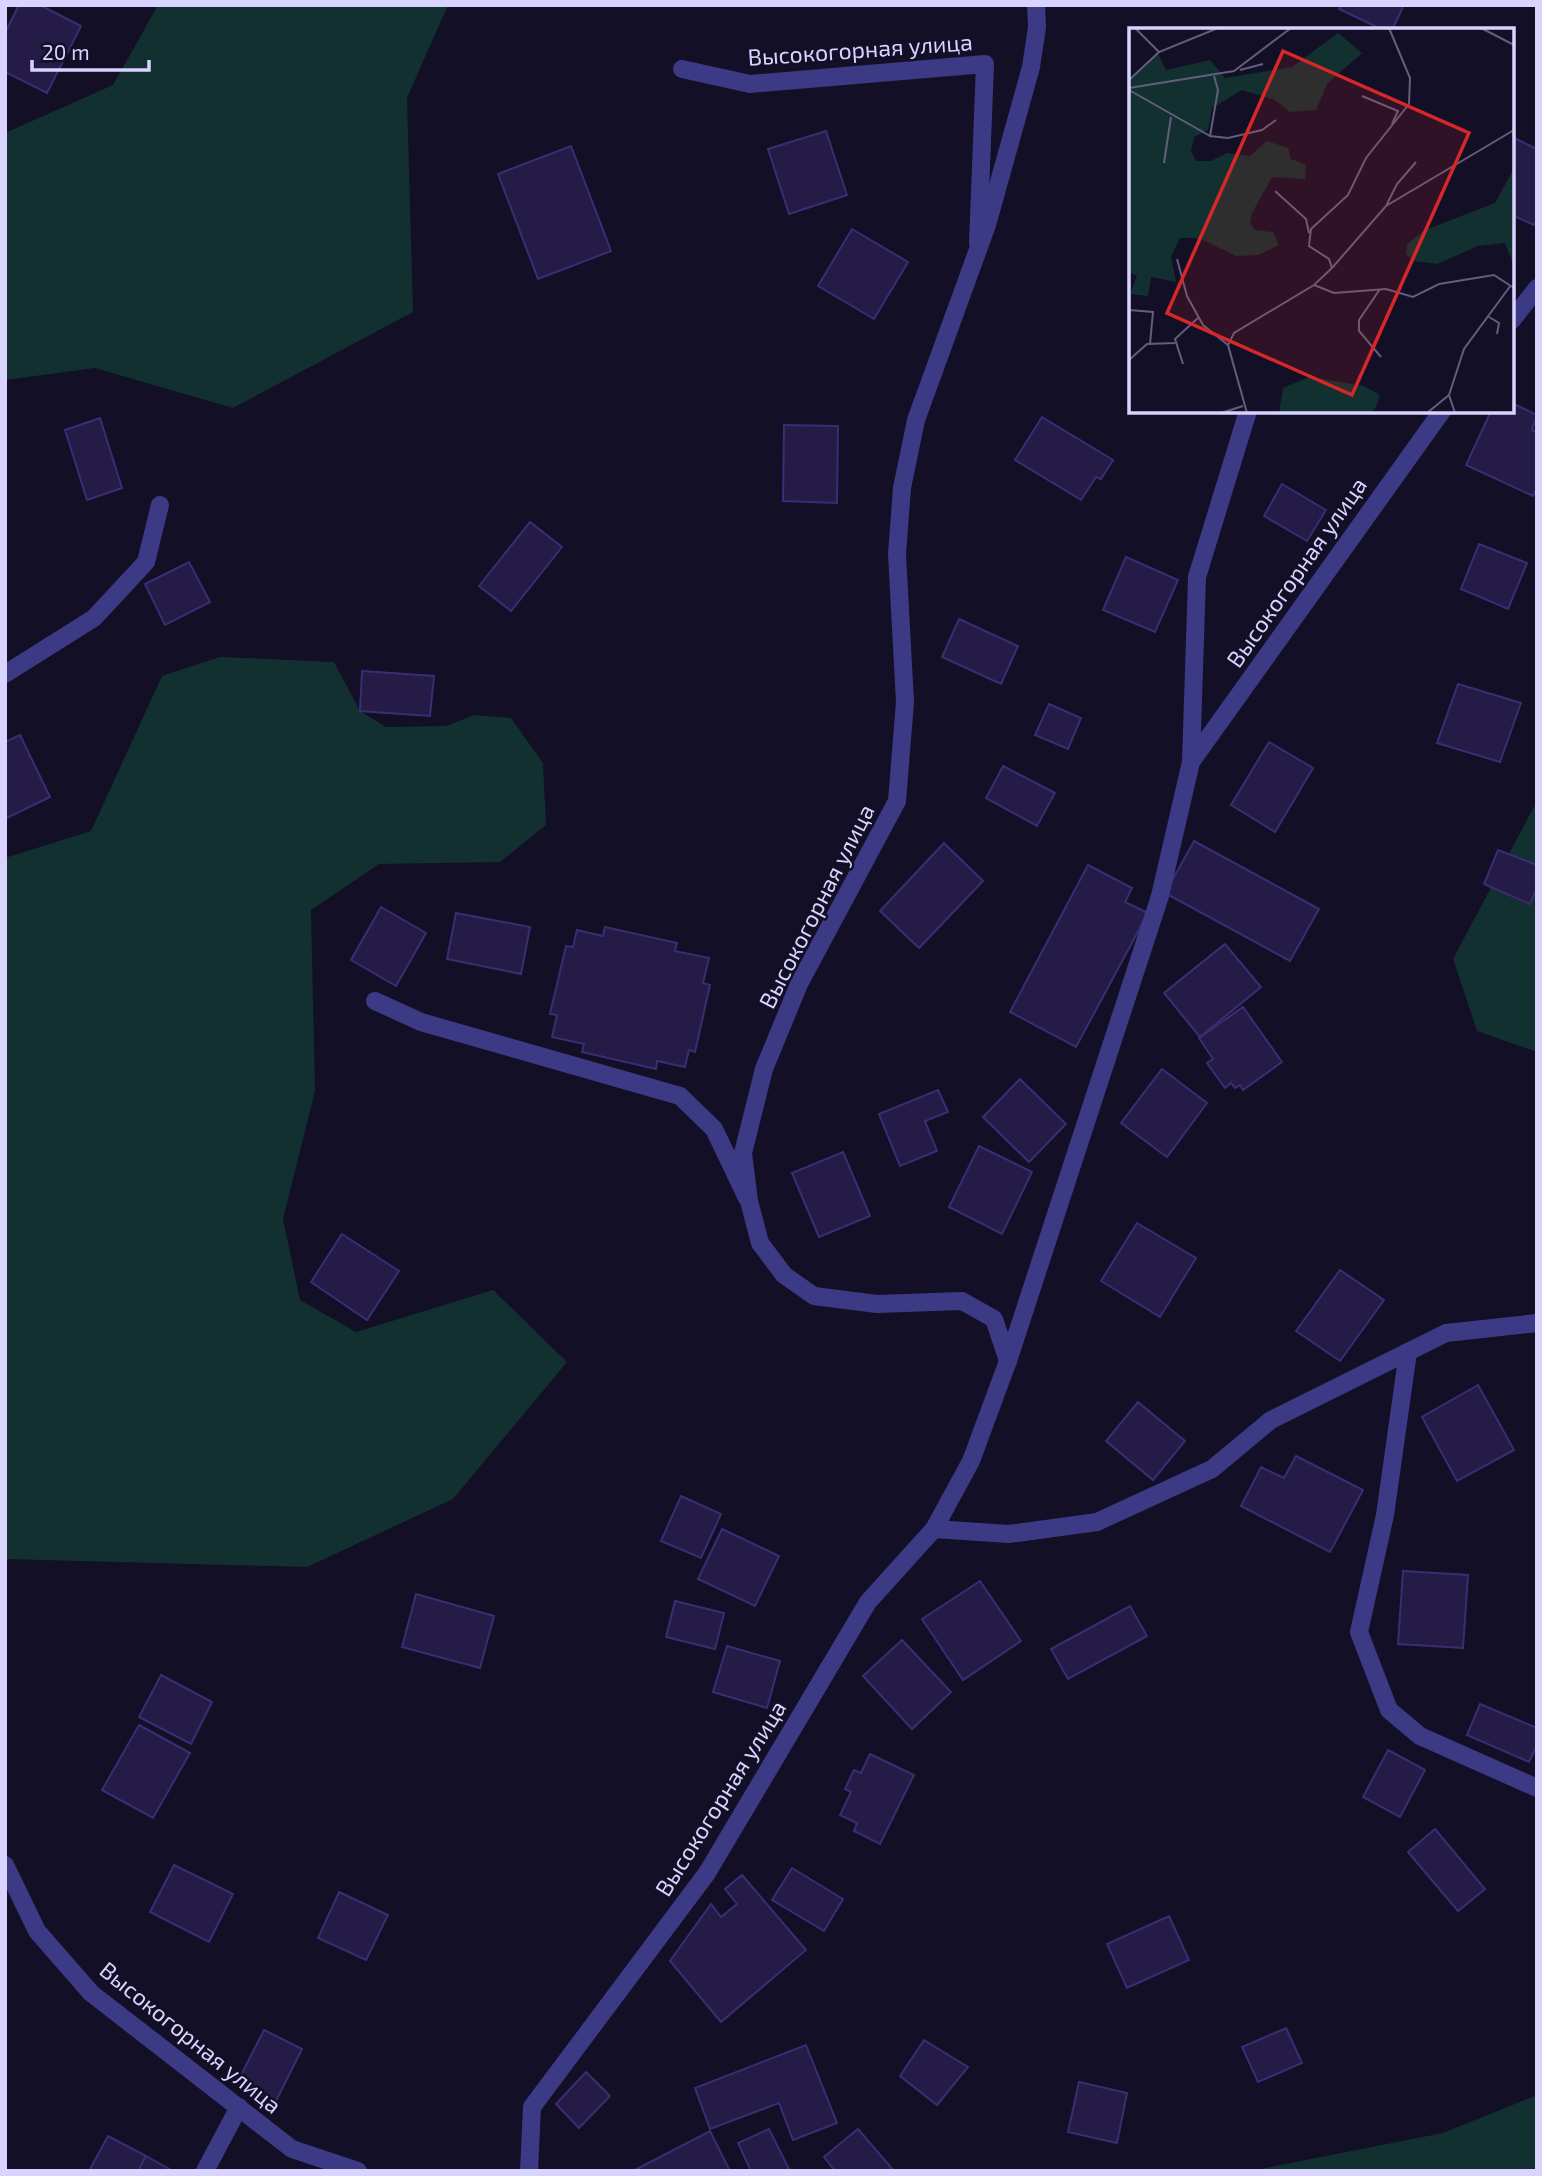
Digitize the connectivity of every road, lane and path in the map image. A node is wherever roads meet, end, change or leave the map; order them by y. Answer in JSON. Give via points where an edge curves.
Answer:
{"nodes":[{"id":1,"x":1036,"y":5,"type":"edge"},
{"id":2,"x":682,"y":69,"type":"dead end"},
{"id":3,"x":978,"y":250,"type":"junction"},
{"id":4,"x":1537,"y":288,"type":"edge"},
{"id":5,"x":1514,"y":317,"type":"edge"},
{"id":6,"x":1247,"y":413,"type":"edge"},
{"id":7,"x":1442,"y":413,"type":"edge"},
{"id":8,"x":160,"y":505,"type":"dead end"},
{"id":9,"x":5,"y":674,"type":"edge"},
{"id":10,"x":1191,"y":762,"type":"junction"},
{"id":11,"x":375,"y":1001,"type":"dead end"},
{"id":12,"x":749,"y":1201,"type":"junction"},
{"id":13,"x":1537,"y":1323,"type":"edge"},
{"id":14,"x":1408,"y":1352,"type":"junction"},
{"id":15,"x":1008,"y":1361,"type":"junction"},
{"id":16,"x":934,"y":1530,"type":"junction"},
{"id":17,"x":1537,"y":1787,"type":"edge"},
{"id":18,"x":5,"y":1865,"type":"edge"},
{"id":19,"x":239,"y":2108,"type":"junction"},
{"id":20,"x":205,"y":2171,"type":"edge"},
{"id":21,"x":358,"y":2171,"type":"edge"},
{"id":22,"x":528,"y":2171,"type":"edge"}],
"edges":[{"from":1,"to":3,"type":"street","name":"Высокогорная улица","via":[[1031,66]]},
{"from":2,"to":3,"type":"street","name":"Высокогорная улица","via":[[750,84],[985,64]]},
{"from":3,"to":12,"type":"street","name":"Высокогорная улица","via":[[916,420],[902,488],[897,554],[905,702],[897,801],[799,984],[764,1069],[743,1153]]},
{"from":4,"to":5,"type":"street"},
{"from":6,"to":10,"type":"street","name":"Высокогорная улица","via":[[1197,577]]},
{"from":7,"to":10,"type":"street","name":"Высокогорная улица"},
{"from":8,"to":9,"type":"street","via":[[146,562],[94,618]]},
{"from":10,"to":15,"type":"street","name":"Высокогорная улица","via":[[1160,896]]},
{"from":11,"to":12,"type":"street","via":[[421,1022],[680,1096],[714,1129]]},
{"from":12,"to":15,"type":"street","name":"Высокогорная улица","via":[[760,1243],[784,1275],[814,1296],[877,1304],[962,1301],[994,1319]]},
{"from":13,"to":14,"type":"street","via":[[1446,1333]]},
{"from":14,"to":16,"type":"street","via":[[1272,1420],[1212,1469],[1097,1522],[1009,1534]]},
{"from":14,"to":17,"type":"street","via":[[1385,1515],[1359,1632],[1389,1710],[1420,1736]]},
{"from":15,"to":16,"type":"street","name":"Высокогорная улица","via":[[971,1461]]},
{"from":16,"to":22,"type":"street","name":"Высокогорная улица","via":[[868,1602],[707,1873],[532,2107]]},
{"from":18,"to":19,"type":"street","name":"Высокогорная улица","via":[[37,1931],[91,1993]]},
{"from":19,"to":20,"type":"street"},
{"from":19,"to":21,"type":"street","name":"Высокогорная улица","via":[[292,2149]]}]}
